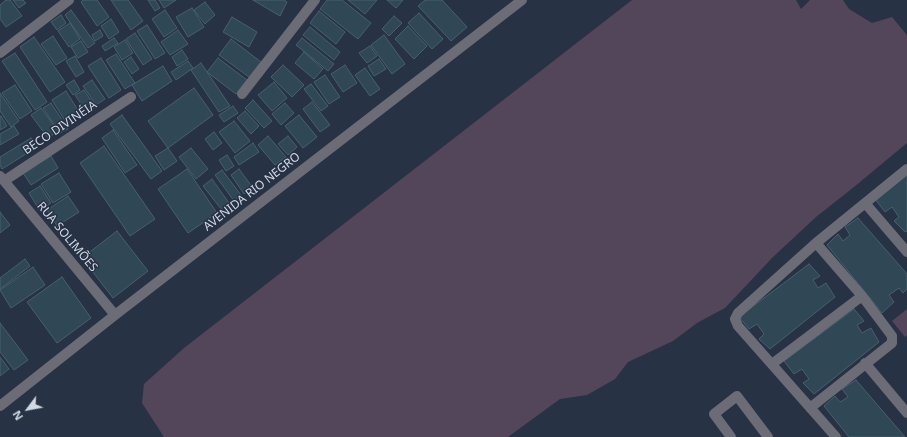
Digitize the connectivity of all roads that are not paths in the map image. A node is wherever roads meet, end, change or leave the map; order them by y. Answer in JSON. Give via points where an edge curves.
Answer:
{"nodes":[{"id":1,"x":69,"y":0,"type":"edge"},
{"id":2,"x":314,"y":0,"type":"edge"},
{"id":3,"x":522,"y":0,"type":"edge"},
{"id":4,"x":0,"y":53,"type":"edge"},
{"id":5,"x":242,"y":94,"type":"dead end"},
{"id":6,"x":131,"y":97,"type":"dead end"},
{"id":7,"x":907,"y":169,"type":"edge"},
{"id":8,"x":2,"y":179,"type":"edge"},
{"id":9,"x":865,"y":203,"type":"junction"},
{"id":10,"x":816,"y":243,"type":"junction"},
{"id":11,"x":905,"y":246,"type":"edge"},
{"id":12,"x":862,"y":296,"type":"junction"},
{"id":13,"x":115,"y":314,"type":"junction"},
{"id":14,"x":864,"y":363,"type":"junction"},
{"id":15,"x":772,"y":364,"type":"junction"},
{"id":16,"x":0,"y":406,"type":"edge"},
{"id":17,"x":810,"y":408,"type":"junction"},
{"id":18,"x":907,"y":413,"type":"edge"},
{"id":19,"x":731,"y":437,"type":"edge"},
{"id":20,"x":768,"y":437,"type":"edge"},
{"id":21,"x":836,"y":437,"type":"edge"}],
"edges":[{"from":1,"to":4,"type":"street"},
{"from":2,"to":5,"type":"street"},
{"from":3,"to":13,"type":"street","name":"AVENIDA RIO NEGRO"},
{"from":6,"to":8,"type":"street","name":"BECO DIVINÉIA"},
{"from":7,"to":9,"type":"street"},
{"from":8,"to":13,"type":"street","name":"RUA SOLIMÕES"},
{"from":9,"to":10,"type":"street"},
{"from":9,"to":11,"type":"street"},
{"from":10,"to":12,"type":"street"},
{"from":10,"to":15,"type":"street","via":[[738,312],[735,319],[738,326]]},
{"from":12,"to":14,"type":"street","via":[[892,336],[892,343]]},
{"from":12,"to":15,"type":"street"},
{"from":13,"to":16,"type":"street","name":"AVENIDA RIO NEGRO"},
{"from":14,"to":17,"type":"street"},
{"from":14,"to":18,"type":"street"},
{"from":15,"to":17,"type":"street"},
{"from":17,"to":21,"type":"street"},
{"from":19,"to":20,"type":"street","via":[[714,414],[737,396]]}]}
